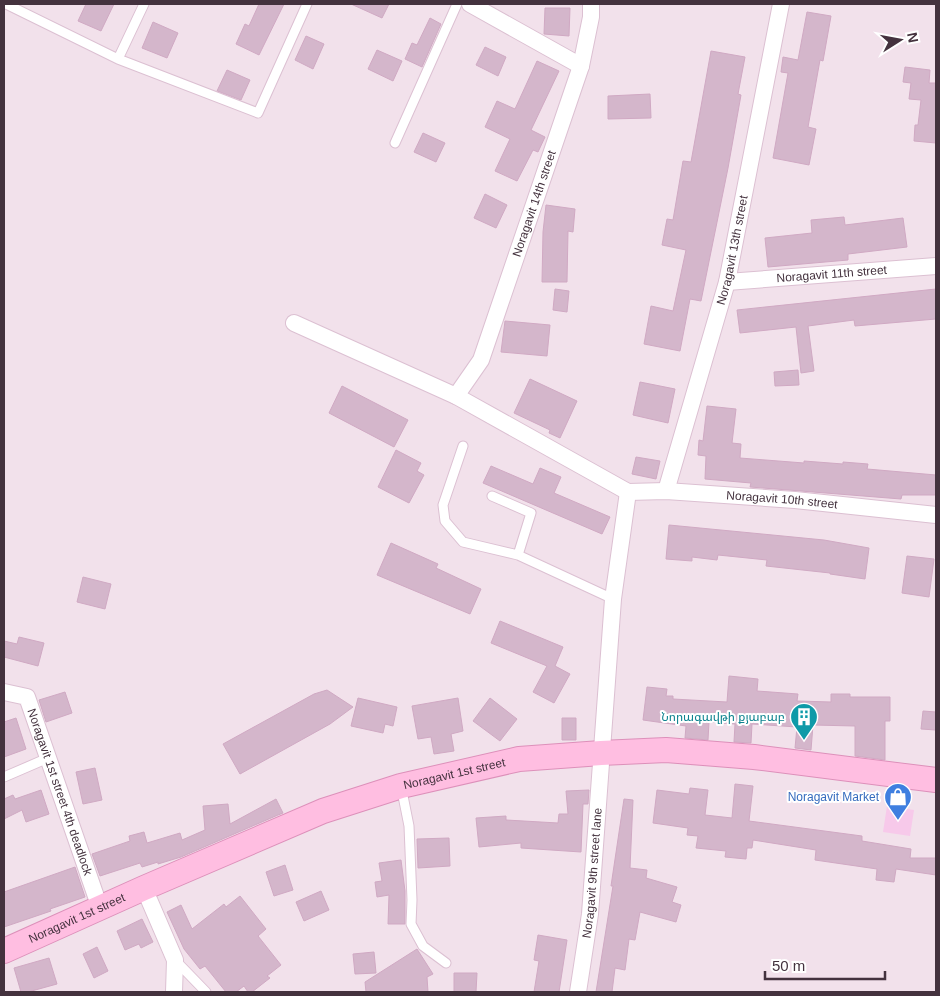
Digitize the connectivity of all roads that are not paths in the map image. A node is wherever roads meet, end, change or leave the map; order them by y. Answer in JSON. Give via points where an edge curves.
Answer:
{"nodes":[{"id":1,"x":6,"y":4,"type":"edge"},
{"id":2,"x":144,"y":4,"type":"edge"},
{"id":3,"x":306,"y":4,"type":"edge"},
{"id":4,"x":457,"y":4,"type":"edge"},
{"id":5,"x":470,"y":4,"type":"edge"},
{"id":6,"x":591,"y":4,"type":"edge"},
{"id":7,"x":781,"y":4,"type":"edge"},
{"id":8,"x":118,"y":59,"type":"junction"},
{"id":9,"x":581,"y":66,"type":"junction"},
{"id":10,"x":395,"y":143,"type":"dead end"},
{"id":11,"x":936,"y":266,"type":"edge"},
{"id":12,"x":727,"y":282,"type":"junction"},
{"id":13,"x":294,"y":323,"type":"dead end"},
{"id":14,"x":456,"y":396,"type":"junction"},
{"id":15,"x":463,"y":446,"type":"dead end"},
{"id":16,"x":666,"y":491,"type":"junction"},
{"id":17,"x":628,"y":492,"type":"junction"},
{"id":18,"x":492,"y":496,"type":"dead end"},
{"id":19,"x":936,"y":515,"type":"edge"},
{"id":20,"x":518,"y":555,"type":"junction"},
{"id":21,"x":613,"y":599,"type":"junction"},
{"id":22,"x":4,"y":692,"type":"edge"},
{"id":23,"x":601,"y":753,"type":"junction"},
{"id":24,"x":48,"y":758,"type":"junction"},
{"id":25,"x":4,"y":777,"type":"edge"},
{"id":26,"x":936,"y":780,"type":"edge"},
{"id":27,"x":401,"y":786,"type":"junction"},
{"id":28,"x":144,"y":888,"type":"junction"},
{"id":29,"x":100,"y":908,"type":"junction"},
{"id":30,"x":4,"y":951,"type":"edge"},
{"id":31,"x":175,"y":960,"type":"junction"},
{"id":32,"x":446,"y":963,"type":"dead end"},
{"id":33,"x":174,"y":992,"type":"edge"},
{"id":34,"x":206,"y":992,"type":"edge"},
{"id":35,"x":578,"y":992,"type":"edge"}],
"edges":[{"from":1,"to":8,"type":"lane"},
{"from":2,"to":8,"type":"lane"},
{"from":3,"to":8,"type":"lane","via":[[258,113]]},
{"from":4,"to":10,"type":"lane"},
{"from":5,"to":9,"type":"street"},
{"from":6,"to":9,"type":"street","name":"Noragavit 14th street"},
{"from":7,"to":12,"type":"street","name":"Noragavit 13th street"},
{"from":9,"to":14,"type":"street","name":"Noragavit 14th street","via":[[481,360]]},
{"from":11,"to":12,"type":"street","name":"Noragavit 11th street"},
{"from":12,"to":16,"type":"street","name":"Noragavit 13th street"},
{"from":13,"to":14,"type":"street"},
{"from":14,"to":17,"type":"street"},
{"from":15,"to":20,"type":"lane","via":[[443,505],[445,522],[463,542]]},
{"from":16,"to":17,"type":"street","name":"Noragavit 10th street"},
{"from":16,"to":19,"type":"street","name":"Noragavit 10th street"},
{"from":17,"to":21,"type":"street"},
{"from":18,"to":20,"type":"lane","via":[[530,513]]},
{"from":20,"to":21,"type":"lane"},
{"from":21,"to":23,"type":"street"},
{"from":22,"to":24,"type":"street","name":"Noragavit 1st street 4th deadlock","via":[[27,696]]},
{"from":23,"to":26,"type":"main road","name":"Noragavit 1st street","via":[[666,750],[754,757]]},
{"from":23,"to":27,"type":"main road","name":"Noragavit 1st street","via":[[520,759]]},
{"from":23,"to":35,"type":"street","name":"Noragavit 9th street lane","via":[[590,914]]},
{"from":24,"to":25,"type":"lane"},
{"from":24,"to":29,"type":"street","name":"Noragavit 1st street 4th deadlock"},
{"from":27,"to":28,"type":"main road","name":"Noragavit 1st street","via":[[323,811]]},
{"from":27,"to":32,"type":"lane","via":[[408,826],[411,924],[423,946]]},
{"from":28,"to":29,"type":"main road","name":"Noragavit 1st street"},
{"from":28,"to":31,"type":"street"},
{"from":29,"to":30,"type":"main road","name":"Noragavit 1st street"},
{"from":31,"to":33,"type":"street"},
{"from":31,"to":34,"type":"lane"}]}
